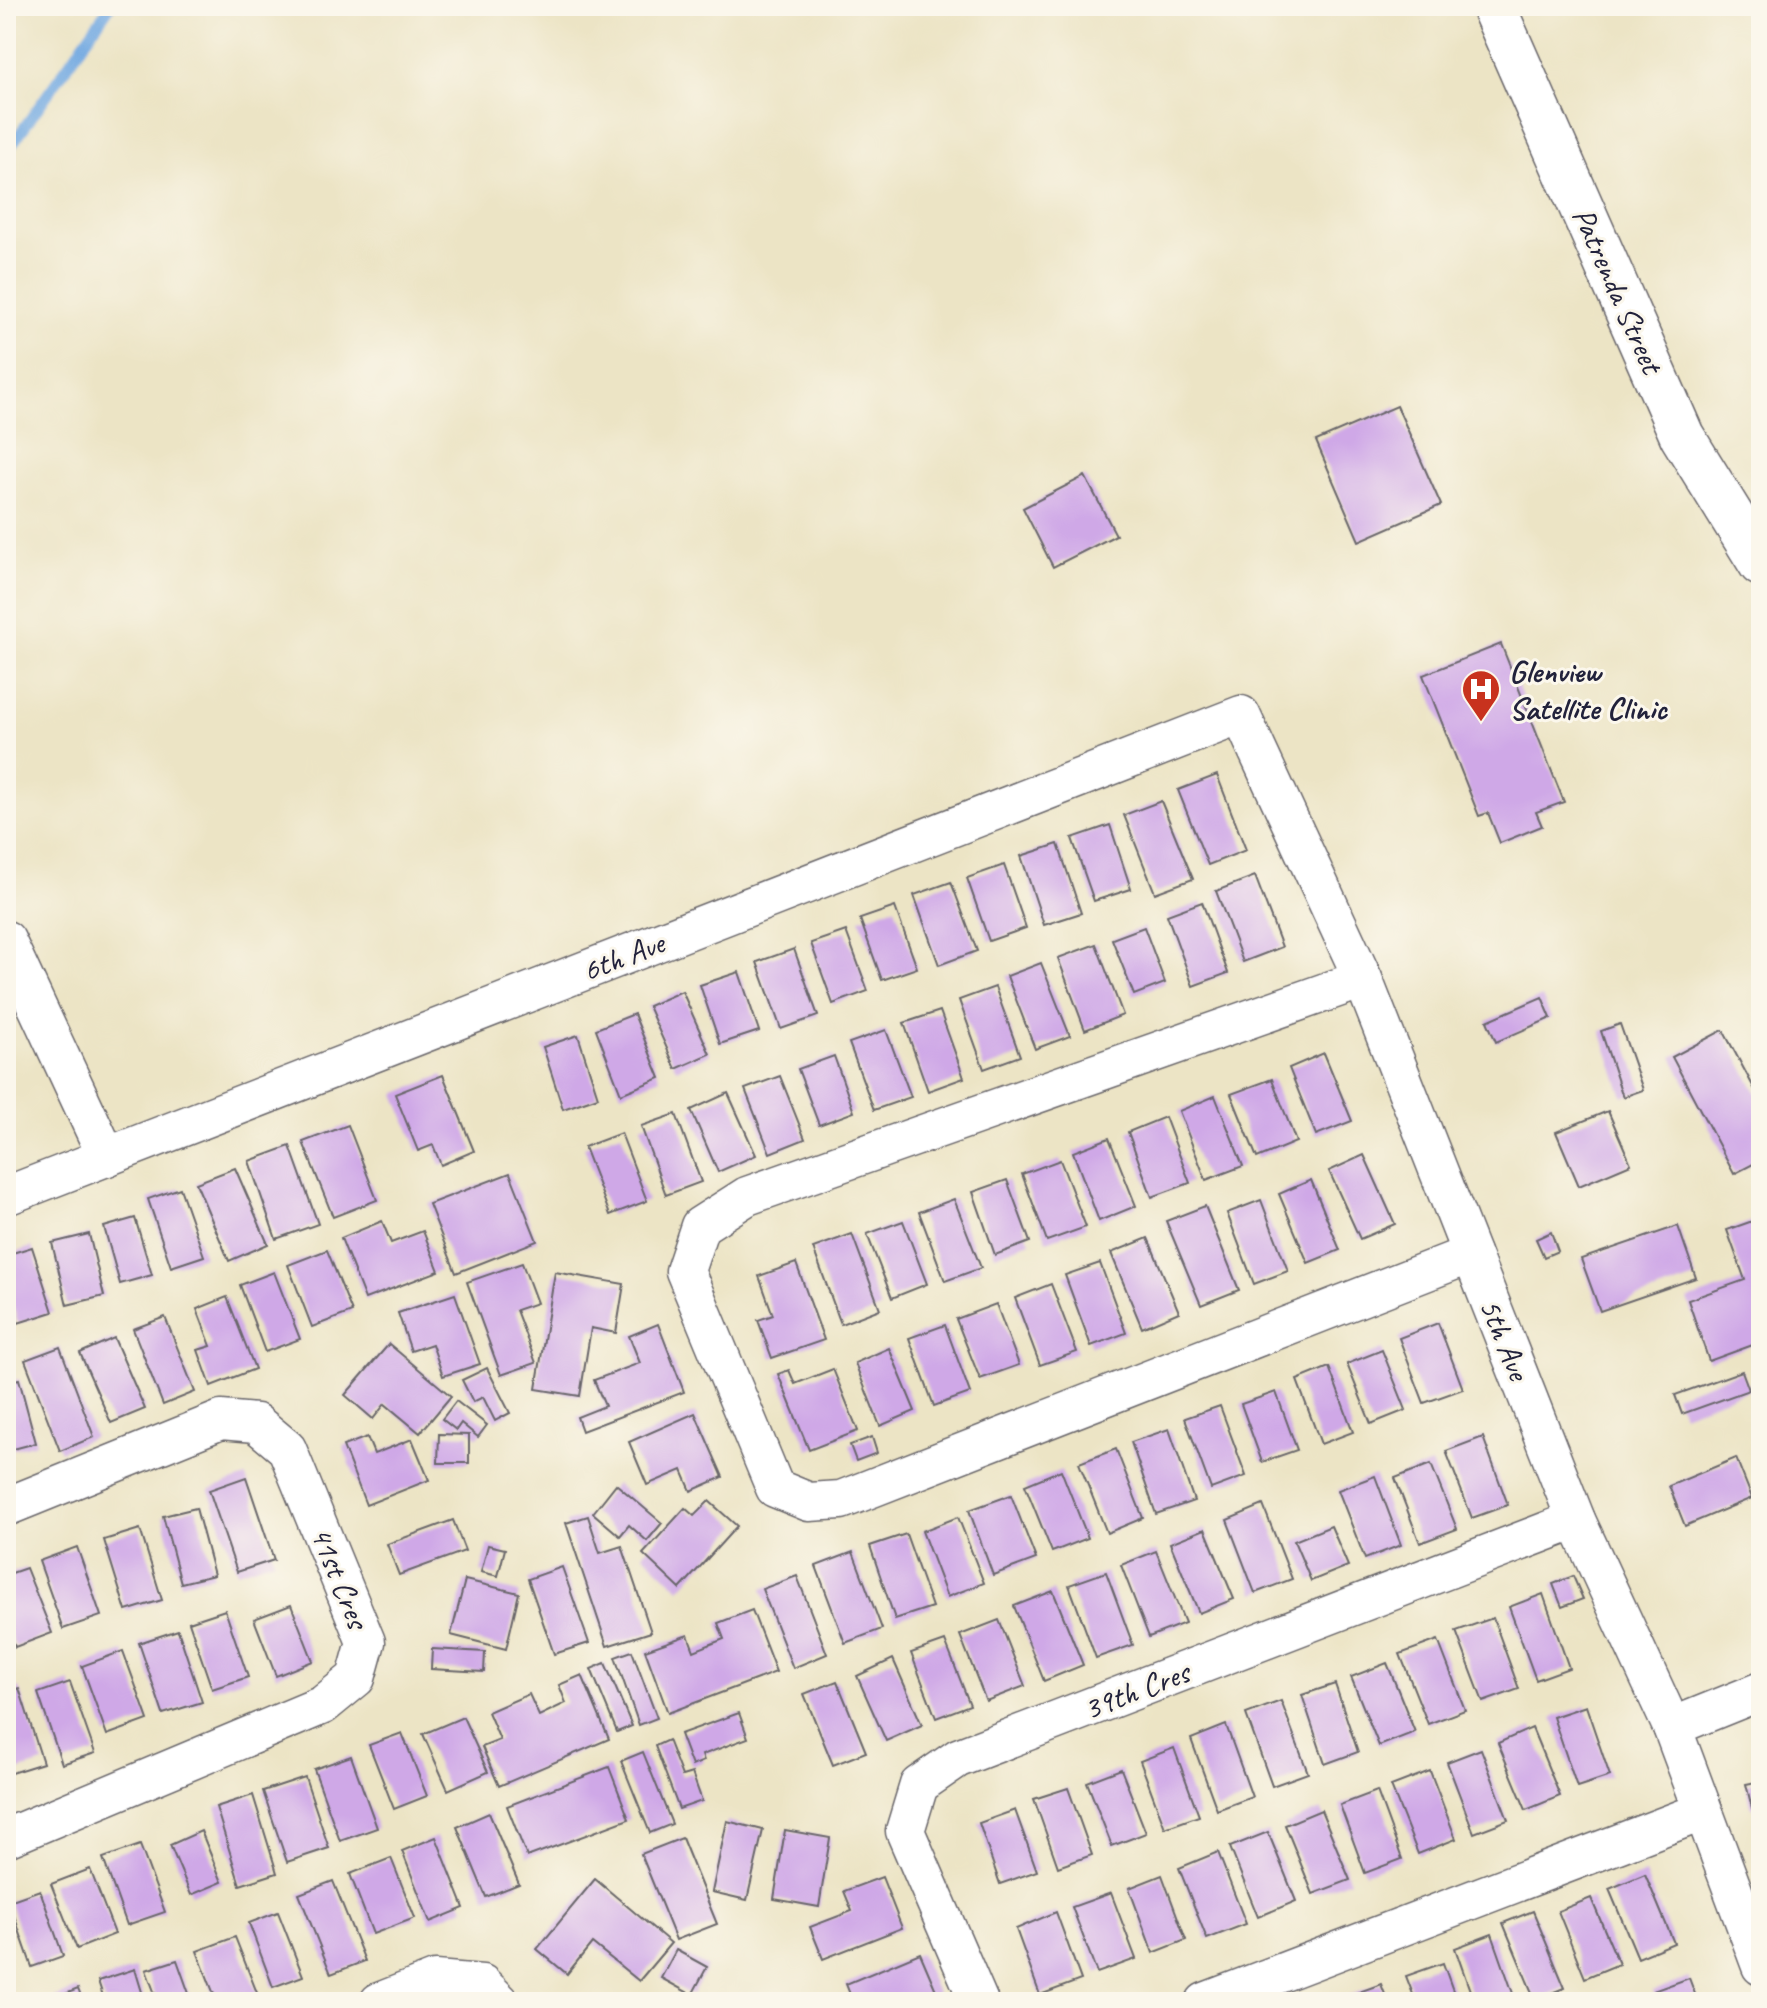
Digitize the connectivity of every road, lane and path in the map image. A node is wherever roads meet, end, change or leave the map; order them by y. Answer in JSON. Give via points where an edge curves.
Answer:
{"nodes":[{"id":1,"x":1493,"y":6,"type":"edge"},
{"id":2,"x":1761,"y":564,"type":"edge"},
{"id":3,"x":1241,"y":715,"type":"joint"},
{"id":4,"x":6,"y":940,"type":"edge"},
{"id":5,"x":1363,"y":979,"type":"junction"},
{"id":6,"x":107,"y":1157,"type":"junction"},
{"id":7,"x":6,"y":1196,"type":"edge"},
{"id":8,"x":1471,"y":1254,"type":"junction"},
{"id":9,"x":6,"y":1507,"type":"edge"},
{"id":10,"x":1576,"y":1520,"type":"junction"},
{"id":11,"x":1761,"y":1691,"type":"edge"},
{"id":12,"x":1672,"y":1727,"type":"junction"},
{"id":13,"x":1701,"y":1812,"type":"junction"},
{"id":14,"x":6,"y":1838,"type":"edge"},
{"id":15,"x":1761,"y":1966,"type":"edge"},
{"id":16,"x":379,"y":2002,"type":"edge"},
{"id":17,"x":500,"y":2002,"type":"edge"},
{"id":18,"x":979,"y":2002,"type":"edge"},
{"id":19,"x":1205,"y":2002,"type":"edge"}],
"edges":[{"from":1,"to":2,"type":"street","name":"Patrenda Street","via":[[1682,436]]},
{"from":3,"to":5,"type":"street","name":"5th Ave"},
{"from":3,"to":6,"type":"street","name":"6th Ave"},
{"from":4,"to":6,"type":"street"},
{"from":5,"to":8,"type":"street","name":"5th Ave"},
{"from":5,"to":8,"type":"street","via":[[747,1196],[700,1226],[685,1271],[775,1488],[809,1502],[841,1500]]},
{"from":6,"to":7,"type":"street","name":"6th Ave"},
{"from":8,"to":10,"type":"street","name":"5th Ave"},
{"from":9,"to":14,"type":"street","name":"41st Cres","via":[[221,1420],[256,1423],[287,1449],[366,1642],[356,1678],[323,1705]]},
{"from":10,"to":12,"type":"street","name":"5th Ave"},
{"from":10,"to":18,"type":"street","name":"39th Cres","via":[[958,1758],[919,1785],[905,1831]]},
{"from":11,"to":12,"type":"street"},
{"from":12,"to":13,"type":"street","name":"5th Ave"},
{"from":13,"to":15,"type":"street","name":"5th Ave"},
{"from":13,"to":19,"type":"street"},
{"from":16,"to":17,"type":"street","via":[[435,1980],[482,1984]]}]}
